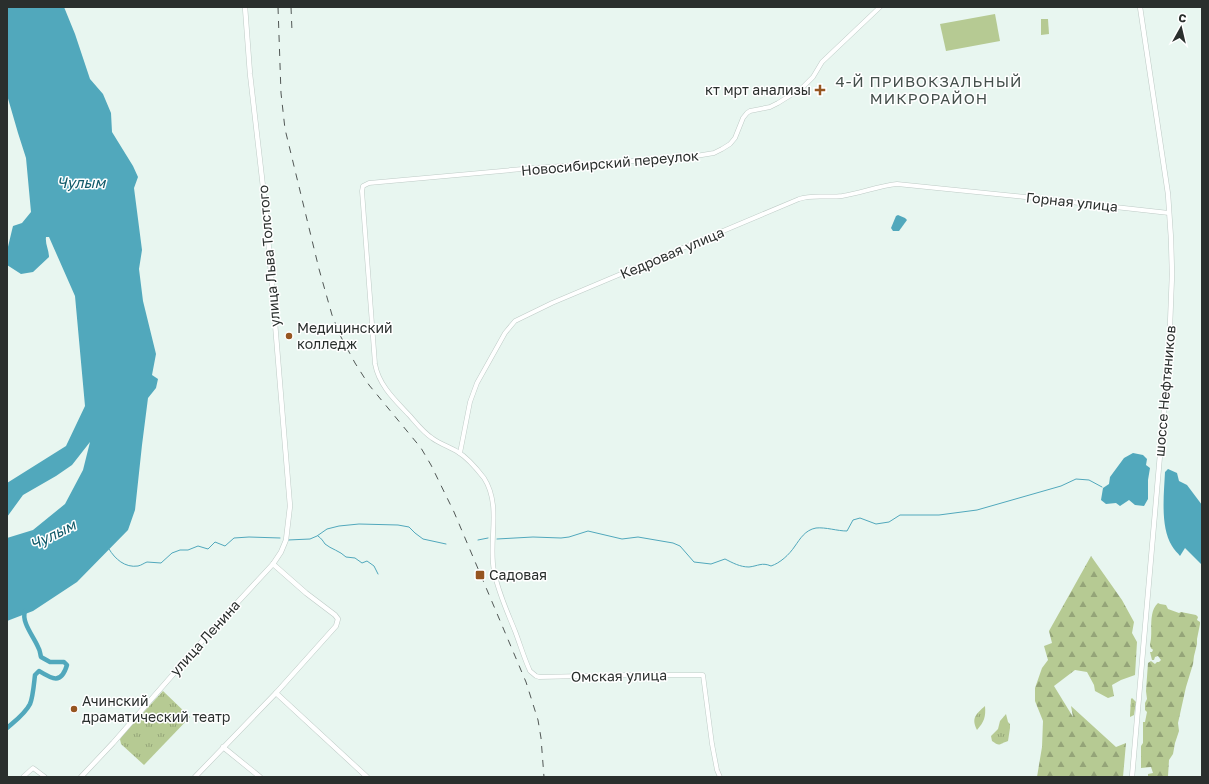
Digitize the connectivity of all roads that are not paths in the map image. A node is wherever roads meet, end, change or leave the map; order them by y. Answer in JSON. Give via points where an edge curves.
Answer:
{"nodes":[{"id":1,"x":245,"y":7,"type":"edge"},
{"id":2,"x":880,"y":7,"type":"edge"},
{"id":3,"x":1140,"y":7,"type":"edge"},
{"id":4,"x":975,"y":192,"type":"joint"},
{"id":5,"x":1169,"y":213,"type":"junction"},
{"id":6,"x":460,"y":453,"type":"junction"},
{"id":7,"x":290,"y":506,"type":"joint"},
{"id":8,"x":273,"y":564,"type":"junction"},
{"id":9,"x":276,"y":693,"type":"junction"},
{"id":10,"x":223,"y":747,"type":"junction"},
{"id":11,"x":23,"y":777,"type":"edge"},
{"id":12,"x":45,"y":777,"type":"edge"},
{"id":13,"x":81,"y":777,"type":"edge"},
{"id":14,"x":195,"y":777,"type":"edge"},
{"id":15,"x":260,"y":777,"type":"edge"},
{"id":16,"x":367,"y":777,"type":"edge"},
{"id":17,"x":720,"y":777,"type":"edge"},
{"id":18,"x":1132,"y":777,"type":"edge"}],
"edges":[{"from":1,"to":7,"type":"main road","name":"улица Льва Толстого","via":[[270,249]]},
{"from":2,"to":6,"type":"street","name":"Новосибирский переулок","via":[[822,62],[810,80],[796,93],[778,103],[747,113],[742,118],[733,140],[714,153],[369,183],[364,186],[361,193],[377,374],[390,395],[422,430]]},
{"from":3,"to":5,"type":"main road","name":"шоссе Нефтяников"},
{"from":4,"to":5,"type":"street","name":"Горная улица"},
{"from":4,"to":6,"type":"street","name":"Кедровая улица","via":[[897,184],[843,196],[803,197],[552,302],[517,320],[505,333],[477,383],[470,402]]},
{"from":5,"to":18,"type":"main road","name":"шоссе Нефтяников","via":[[1172,274],[1170,327]]},
{"from":6,"to":17,"type":"street","name":"Омская улица","via":[[480,473],[489,489],[493,513],[492,564],[495,578],[529,669],[539,677],[703,675]]},
{"from":7,"to":8,"type":"main road","name":"улица Ленина","via":[[286,540]]},
{"from":8,"to":9,"type":"main road","via":[[338,619],[336,626]]},
{"from":8,"to":13,"type":"main road","name":"улица Ленина"},
{"from":9,"to":10,"type":"main road"},
{"from":9,"to":16,"type":"main road"},
{"from":10,"to":14,"type":"main road"},
{"from":10,"to":15,"type":"main road"},
{"from":11,"to":12,"type":"street","via":[[33,768]]}]}
